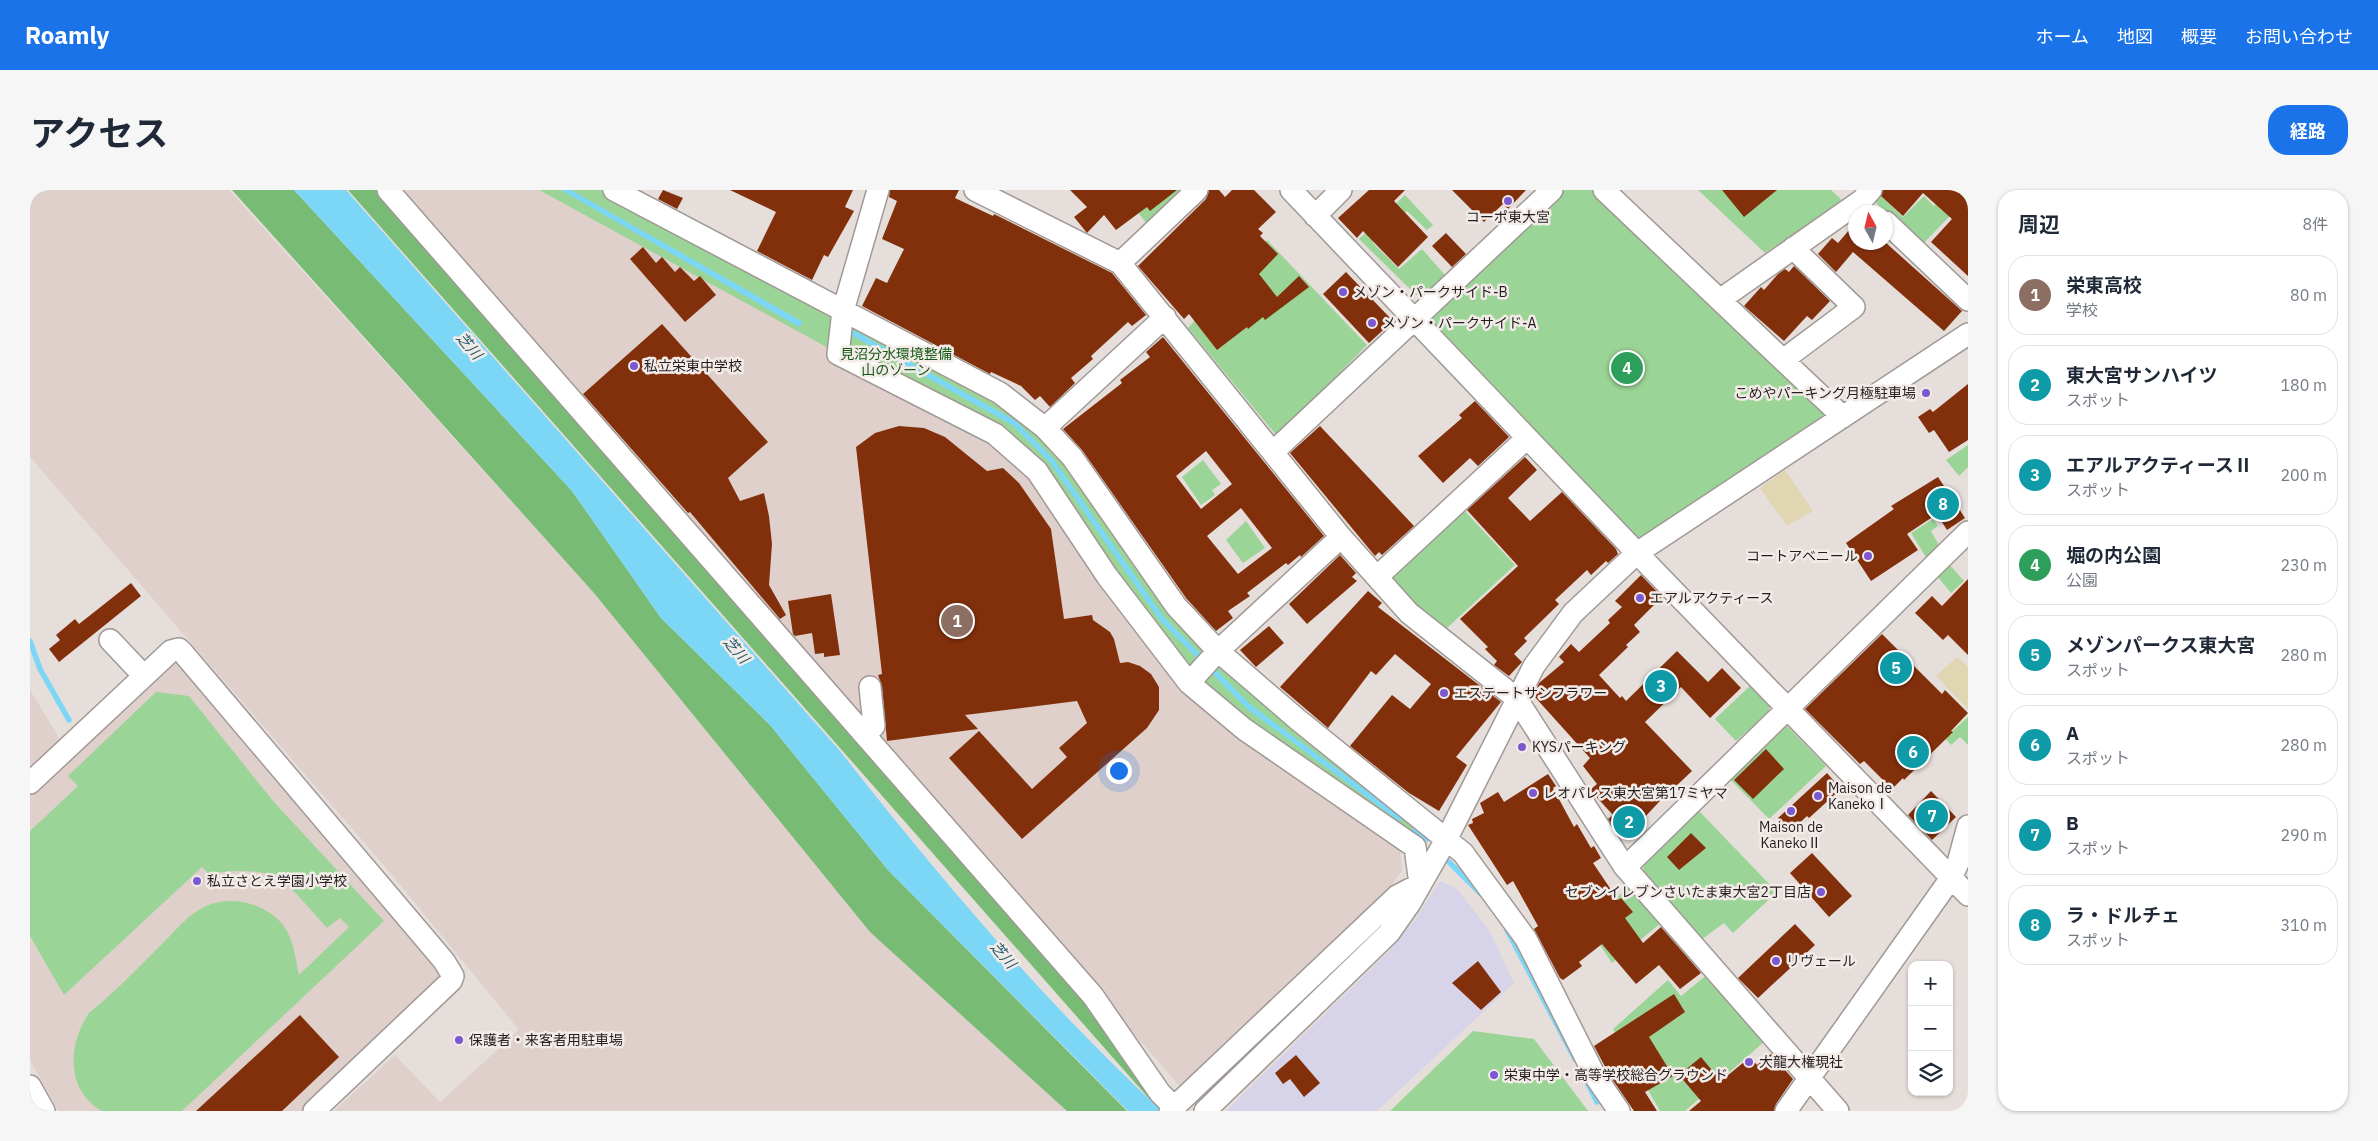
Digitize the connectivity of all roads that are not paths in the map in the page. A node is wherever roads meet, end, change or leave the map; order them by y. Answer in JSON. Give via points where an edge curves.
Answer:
{"nodes":[{"id":1,"x":388,"y":190,"type":"edge"},
{"id":2,"x":614,"y":190,"type":"edge"},
{"id":3,"x":878,"y":190,"type":"edge"},
{"id":4,"x":975,"y":190,"type":"edge"},
{"id":5,"x":1197,"y":190,"type":"edge"},
{"id":6,"x":1291,"y":190,"type":"edge"},
{"id":7,"x":1340,"y":190,"type":"edge"},
{"id":8,"x":1552,"y":190,"type":"edge"},
{"id":9,"x":1604,"y":190,"type":"edge"},
{"id":10,"x":638,"y":196,"type":"edge"},
{"id":11,"x":1865,"y":198,"type":"edge"},
{"id":12,"x":1316,"y":216,"type":"junction"},
{"id":13,"x":1893,"y":229,"type":"edge"},
{"id":14,"x":1793,"y":248,"type":"junction"},
{"id":15,"x":1120,"y":263,"type":"junction"},
{"id":16,"x":1721,"y":299,"type":"junction"},
{"id":17,"x":1968,"y":300,"type":"edge"},
{"id":18,"x":843,"y":311,"type":"junction"},
{"id":19,"x":1165,"y":318,"type":"junction"},
{"id":20,"x":1414,"y":319,"type":"junction"},
{"id":21,"x":1968,"y":334,"type":"edge"},
{"id":22,"x":1783,"y":360,"type":"junction"},
{"id":23,"x":1843,"y":417,"type":"junction"},
{"id":24,"x":1044,"y":428,"type":"junction"},
{"id":25,"x":1527,"y":438,"type":"junction"},
{"id":26,"x":1273,"y":452,"type":"junction"},
{"id":27,"x":1968,"y":532,"type":"edge"},
{"id":28,"x":1341,"y":537,"type":"junction"},
{"id":29,"x":1637,"y":553,"type":"junction"},
{"id":30,"x":1376,"y":577,"type":"junction"},
{"id":31,"x":110,"y":640,"type":"dead end"},
{"id":32,"x":1214,"y":656,"type":"junction"},
{"id":33,"x":144,"y":676,"type":"junction"},
{"id":34,"x":1189,"y":682,"type":"junction"},
{"id":35,"x":870,"y":687,"type":"dead end"},
{"id":36,"x":1516,"y":698,"type":"junction"},
{"id":37,"x":1786,"y":708,"type":"junction"},
{"id":38,"x":864,"y":735,"type":"junction"},
{"id":39,"x":30,"y":783,"type":"edge"},
{"id":40,"x":1968,"y":826,"type":"edge"},
{"id":41,"x":1441,"y":848,"type":"junction"},
{"id":42,"x":1624,"y":866,"type":"junction"},
{"id":43,"x":1951,"y":878,"type":"junction"},
{"id":44,"x":1420,"y":884,"type":"junction"},
{"id":45,"x":1968,"y":896,"type":"edge"},
{"id":46,"x":1809,"y":1078,"type":"junction"},
{"id":47,"x":30,"y":1086,"type":"edge"},
{"id":48,"x":1172,"y":1109,"type":"edge"},
{"id":49,"x":44,"y":1111,"type":"edge"},
{"id":50,"x":314,"y":1111,"type":"edge"},
{"id":51,"x":1205,"y":1111,"type":"edge"},
{"id":52,"x":1619,"y":1111,"type":"edge"},
{"id":53,"x":1786,"y":1111,"type":"edge"},
{"id":54,"x":1838,"y":1111,"type":"edge"}],
"edges":[{"from":1,"to":38,"type":"street"},
{"from":2,"to":10,"type":"street"},
{"from":3,"to":18,"type":"street"},
{"from":4,"to":15,"type":"street"},
{"from":5,"to":15,"type":"street"},
{"from":6,"to":12,"type":"street"},
{"from":7,"to":12,"type":"street"},
{"from":8,"to":20,"type":"street"},
{"from":9,"to":16,"type":"street"},
{"from":10,"to":18,"type":"street"},
{"from":11,"to":14,"type":"street"},
{"from":12,"to":20,"type":"street"},
{"from":13,"to":17,"type":"street"},
{"from":14,"to":16,"type":"street"},
{"from":14,"to":22,"type":"street","via":[[1854,308]]},
{"from":15,"to":19,"type":"street"},
{"from":16,"to":22,"type":"street"},
{"from":18,"to":24,"type":"street","via":[[1000,393]]},
{"from":18,"to":34,"type":"street","via":[[838,354],[995,434],[1018,452],[1037,471],[1107,576]]},
{"from":19,"to":24,"type":"street"},
{"from":19,"to":26,"type":"street"},
{"from":20,"to":25,"type":"street"},
{"from":20,"to":26,"type":"street"},
{"from":21,"to":23,"type":"street"},
{"from":22,"to":23,"type":"street"},
{"from":23,"to":29,"type":"street"},
{"from":24,"to":32,"type":"street","via":[[1082,470]]},
{"from":25,"to":29,"type":"street"},
{"from":25,"to":30,"type":"street"},
{"from":26,"to":28,"type":"street"},
{"from":27,"to":37,"type":"street"},
{"from":28,"to":30,"type":"street"},
{"from":28,"to":32,"type":"street"},
{"from":29,"to":36,"type":"street","via":[[1554,636]]},
{"from":29,"to":37,"type":"street"},
{"from":30,"to":36,"type":"street","via":[[1409,614]]},
{"from":31,"to":33,"type":"street"},
{"from":32,"to":34,"type":"street"},
{"from":32,"to":41,"type":"street","via":[[1297,719]]},
{"from":33,"to":39,"type":"street"},
{"from":33,"to":50,"type":"street","via":[[171,651],[179,648],[444,961],[453,976],[391,1040]]},
{"from":34,"to":44,"type":"street","via":[[1244,729],[1415,847]]},
{"from":35,"to":38,"type":"street","via":[[874,726]]},
{"from":36,"to":41,"type":"street"},
{"from":36,"to":42,"type":"street"},
{"from":37,"to":42,"type":"street"},
{"from":37,"to":43,"type":"street"},
{"from":38,"to":48,"type":"street","via":[[1093,996]]},
{"from":40,"to":43,"type":"street"},
{"from":41,"to":44,"type":"street"},
{"from":41,"to":52,"type":"street","via":[[1463,853],[1526,939],[1595,1076]]},
{"from":42,"to":46,"type":"street"},
{"from":43,"to":45,"type":"street"},
{"from":43,"to":46,"type":"street"},
{"from":44,"to":48,"type":"street","via":[[1397,896]]},
{"from":44,"to":51,"type":"street","via":[[1389,933],[1370,954]]},
{"from":46,"to":53,"type":"street"},
{"from":46,"to":54,"type":"street"},
{"from":47,"to":49,"type":"street"}]}
